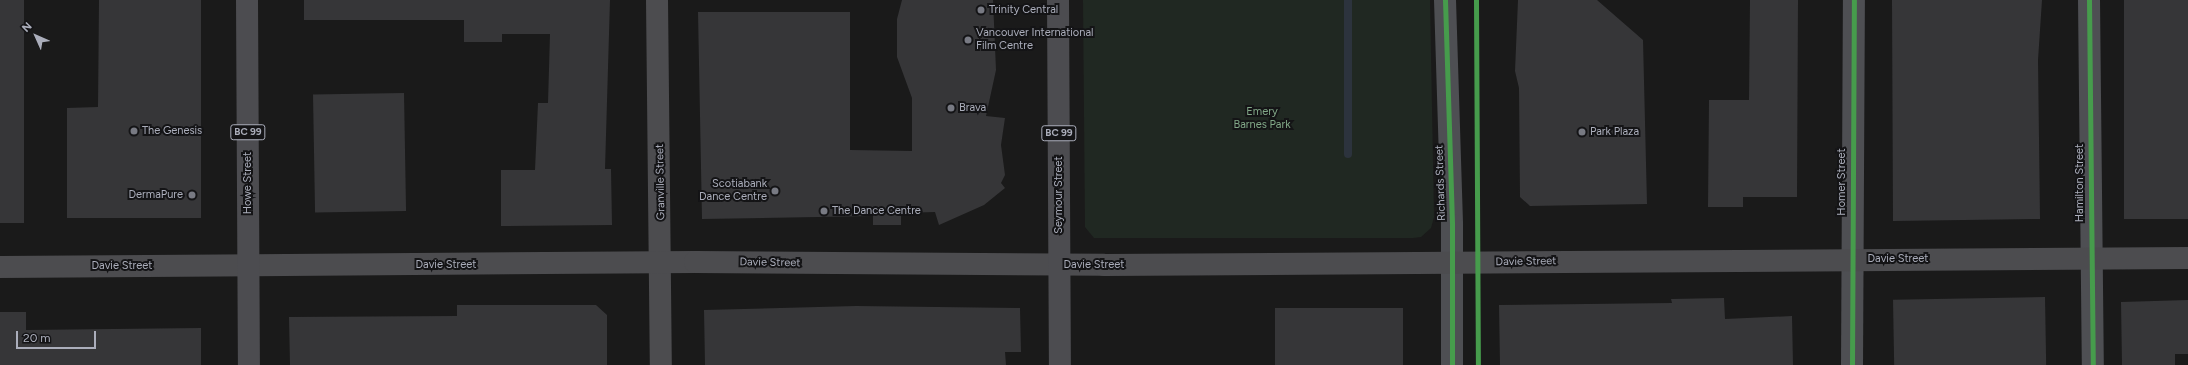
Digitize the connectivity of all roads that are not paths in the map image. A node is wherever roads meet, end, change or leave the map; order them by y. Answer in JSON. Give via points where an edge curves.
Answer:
{"nodes":[{"id":1,"x":247,"y":0,"type":"edge"},
{"id":2,"x":657,"y":0,"type":"edge"},
{"id":3,"x":1058,"y":0,"type":"edge"},
{"id":4,"x":1445,"y":0,"type":"edge"},
{"id":5,"x":1854,"y":0,"type":"edge"},
{"id":6,"x":2089,"y":0,"type":"edge"},
{"id":7,"x":2188,"y":258,"type":"edge"},
{"id":8,"x":1852,"y":259,"type":"junction"},
{"id":9,"x":2090,"y":259,"type":"junction"},
{"id":10,"x":662,"y":262,"type":"junction"},
{"id":11,"x":1452,"y":262,"type":"junction"},
{"id":12,"x":248,"y":265,"type":"junction"},
{"id":13,"x":1060,"y":265,"type":"junction"},
{"id":14,"x":0,"y":267,"type":"edge"},
{"id":15,"x":249,"y":365,"type":"edge"},
{"id":16,"x":662,"y":365,"type":"edge"},
{"id":17,"x":1060,"y":365,"type":"edge"},
{"id":18,"x":1452,"y":365,"type":"edge"},
{"id":19,"x":1852,"y":365,"type":"edge"},
{"id":20,"x":2093,"y":365,"type":"edge"}],
"edges":[{"from":1,"to":12,"type":"highway","name":"Howe Street","number":"BC 99"},
{"from":2,"to":10,"type":"main road","name":"Granville Street"},
{"from":3,"to":13,"type":"highway","name":"Seymour Street","number":"BC 99"},
{"from":4,"to":11,"type":"street","name":"Richards Street"},
{"from":5,"to":8,"type":"street","name":"Homer Street"},
{"from":6,"to":9,"type":"street","name":"Hamilton Street"},
{"from":7,"to":9,"type":"main road","name":"Davie Street"},
{"from":8,"to":9,"type":"main road","name":"Davie Street"},
{"from":8,"to":11,"type":"main road","name":"Davie Street"},
{"from":8,"to":19,"type":"street","name":"Homer Street"},
{"from":9,"to":20,"type":"street","name":"Hamilton Street"},
{"from":10,"to":12,"type":"main road","name":"Davie Street"},
{"from":10,"to":13,"type":"main road","name":"Davie Street"},
{"from":10,"to":16,"type":"main road","name":"Granville Street"},
{"from":11,"to":13,"type":"main road","name":"Davie Street"},
{"from":11,"to":18,"type":"street","name":"Richards Street"},
{"from":12,"to":14,"type":"main road","name":"Davie Street"},
{"from":12,"to":15,"type":"highway","name":"Howe Street","number":"BC 99"},
{"from":13,"to":17,"type":"highway","name":"Seymour Street","number":"BC 99"}]}
